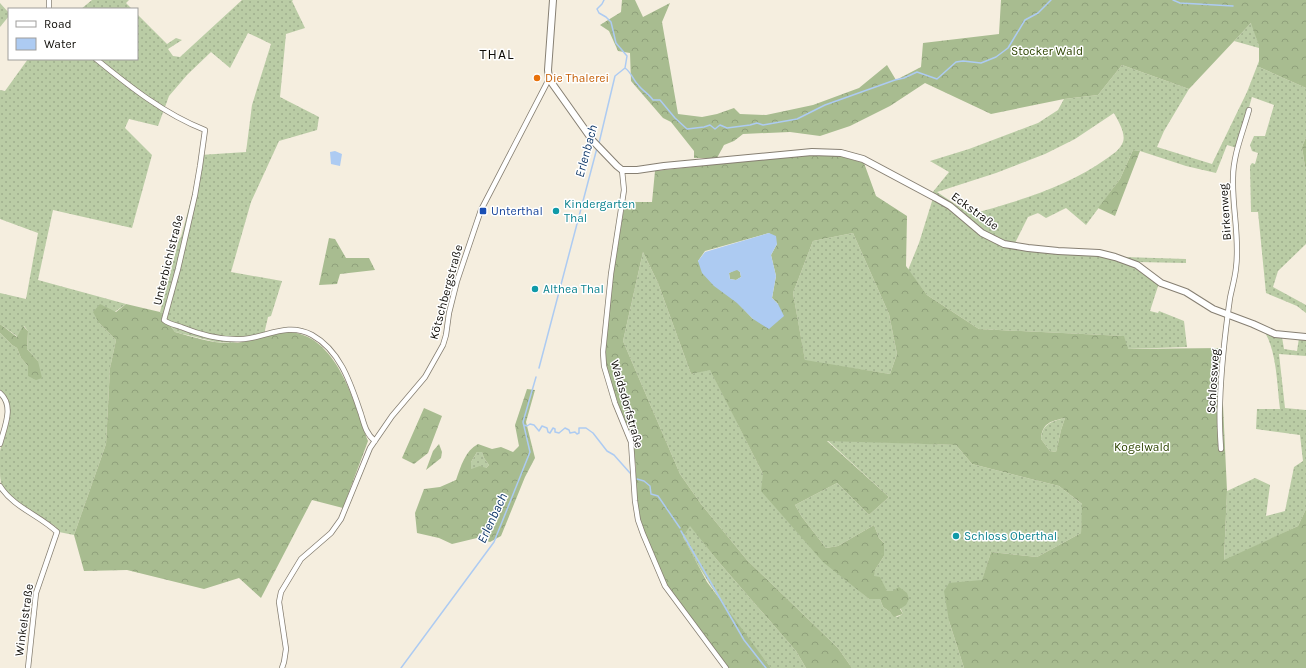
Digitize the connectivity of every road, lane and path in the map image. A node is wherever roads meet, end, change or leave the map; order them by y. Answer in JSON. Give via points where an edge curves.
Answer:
{"nodes":[{"id":1,"x":553,"y":0,"type":"edge"},
{"id":2,"x":97,"y":60,"type":"edge"},
{"id":3,"x":549,"y":79,"type":"junction"},
{"id":4,"x":1249,"y":110,"type":"dead end"},
{"id":5,"x":622,"y":170,"type":"junction"},
{"id":6,"x":1228,"y":315,"type":"junction"},
{"id":7,"x":1306,"y":337,"type":"edge"},
{"id":8,"x":0,"y":393,"type":"edge"},
{"id":9,"x":374,"y":441,"type":"junction"},
{"id":10,"x":0,"y":444,"type":"edge"},
{"id":11,"x":1221,"y":449,"type":"dead end"},
{"id":12,"x":0,"y":486,"type":"edge"},
{"id":13,"x":28,"y":668,"type":"edge"},
{"id":14,"x":282,"y":668,"type":"edge"},
{"id":15,"x":726,"y":668,"type":"edge"}],
"edges":[{"from":1,"to":3,"type":"street"},
{"from":2,"to":9,"type":"street","name":"Unterbichlstraße","via":[[159,106],[204,130],[195,195],[164,320],[187,330],[217,338],[244,339],[284,329],[298,330],[313,336],[340,364],[368,434]]},
{"from":3,"to":5,"type":"street","via":[[595,143]]},
{"from":3,"to":9,"type":"street","name":"Kötschbergstraße","via":[[481,210],[457,281],[443,345],[425,377]]},
{"from":4,"to":6,"type":"street","name":"Birkenweg","via":[[1233,172],[1237,243],[1236,269]]},
{"from":5,"to":6,"type":"street","name":"Eckstraße","via":[[812,152],[841,153],[863,159],[936,198],[950,206],[976,229],[1004,244],[1099,253],[1115,257],[1137,265],[1161,283],[1186,292]]},
{"from":5,"to":15,"type":"street","name":"Waldsdorfstraße","via":[[624,190],[602,352],[604,366],[615,403],[631,442],[638,520],[660,577]]},
{"from":6,"to":7,"type":"street","name":"Eckstraße","via":[[1271,332]]},
{"from":6,"to":11,"type":"street","name":"Schlossweg","via":[[1220,404]]},
{"from":8,"to":10,"type":"street","via":[[8,408]]},
{"from":9,"to":14,"type":"street","name":"Kötschbergstraße","via":[[338,523],[327,538],[301,559],[281,592],[278,602],[286,649]]},
{"from":12,"to":13,"type":"street","name":"Winkelstraße","via":[[8,498],[57,532],[36,593]]}]}
